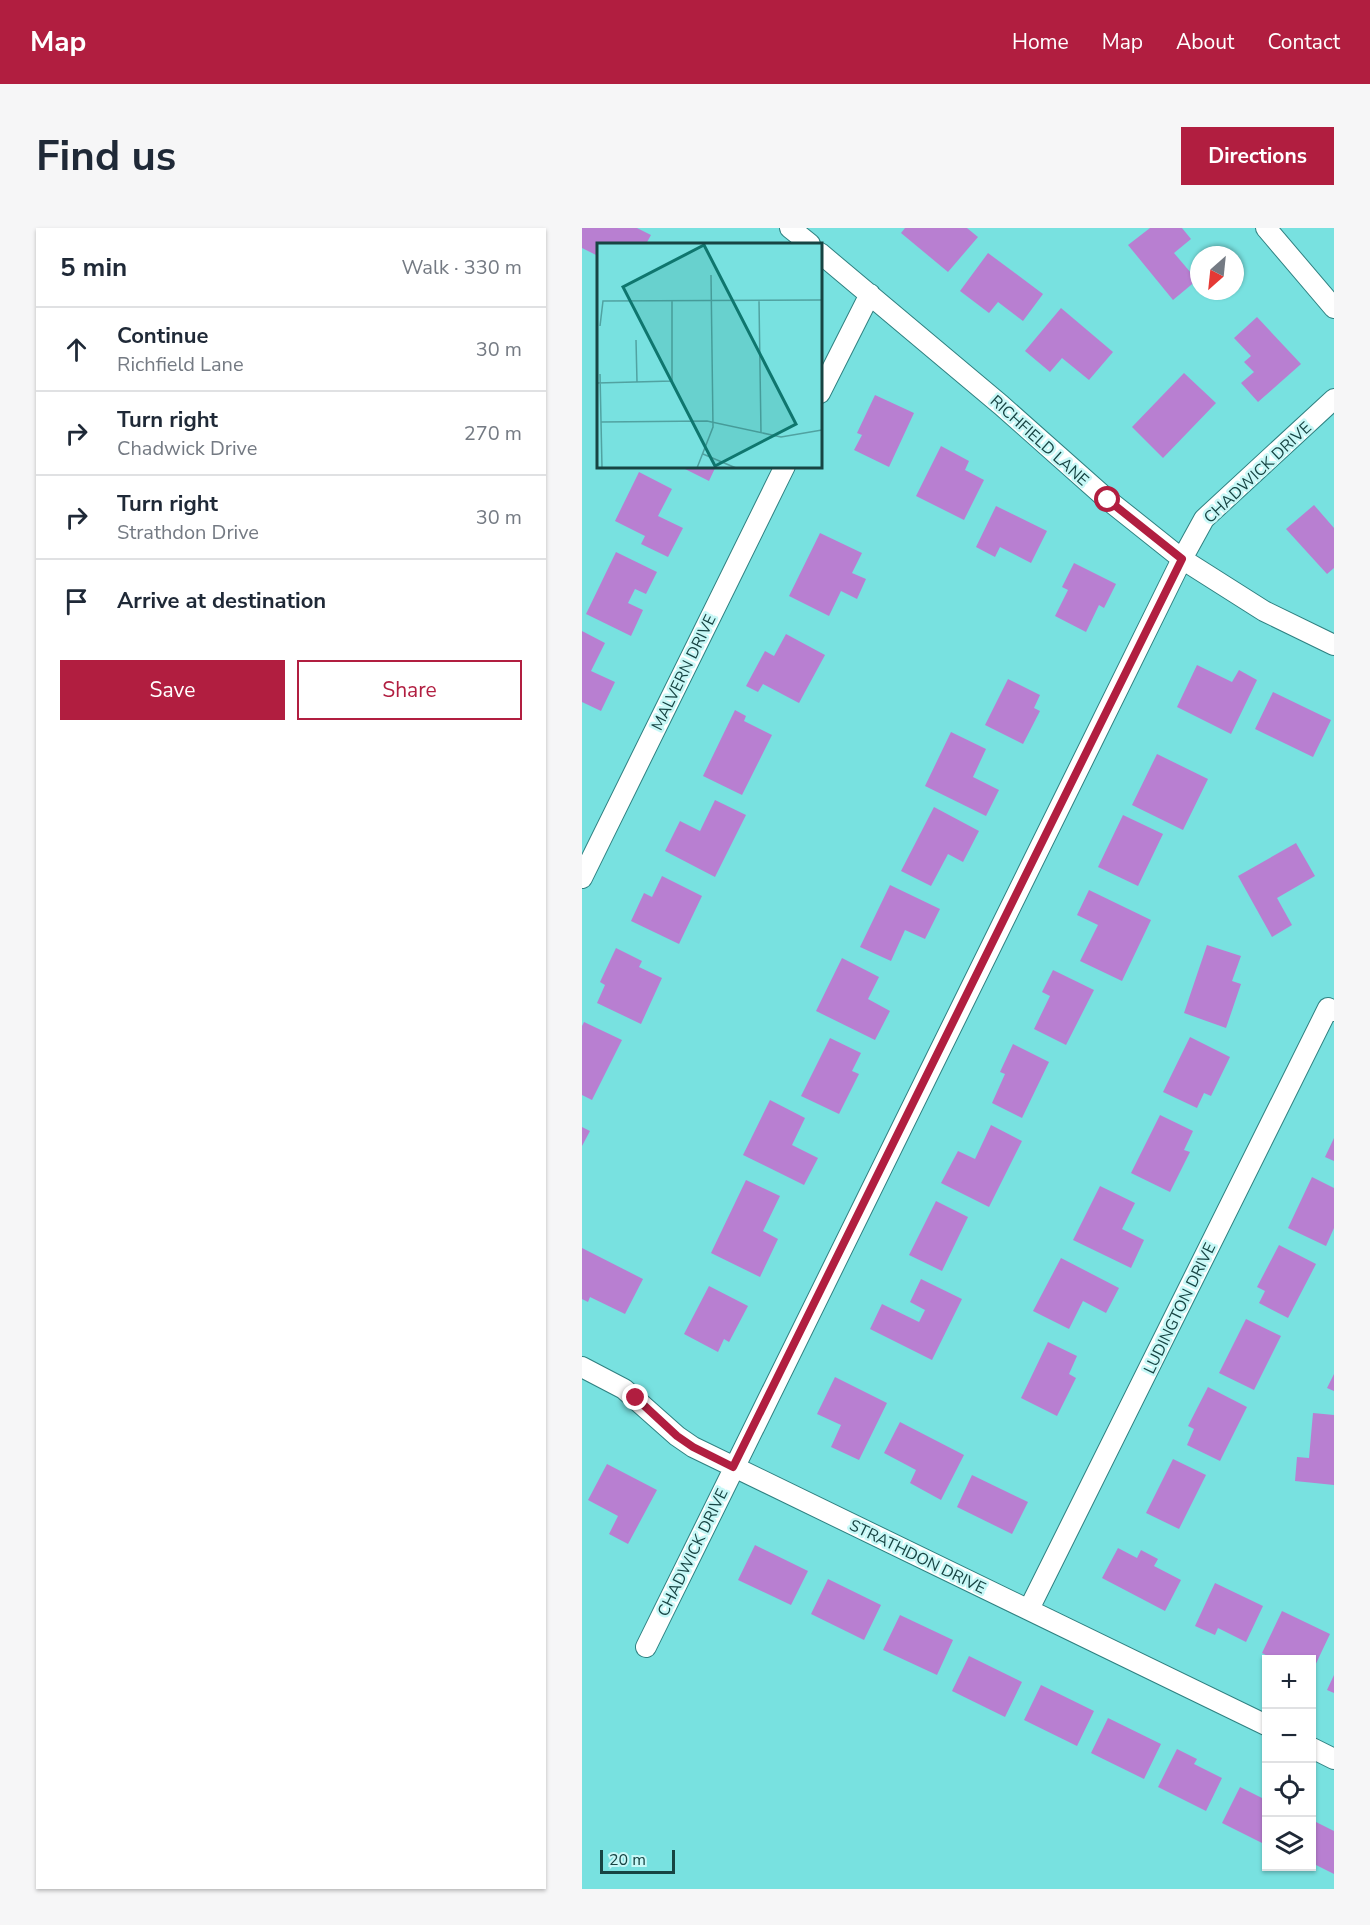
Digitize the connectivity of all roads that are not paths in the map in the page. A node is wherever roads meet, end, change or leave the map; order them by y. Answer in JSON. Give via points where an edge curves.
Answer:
{"nodes":[{"id":1,"x":790,"y":228,"type":"edge"},
{"id":2,"x":1266,"y":228,"type":"edge"},
{"id":3,"x":809,"y":243,"type":"edge"},
{"id":4,"x":822,"y":256,"type":"edge"},
{"id":5,"x":870,"y":294,"type":"junction"},
{"id":6,"x":1334,"y":309,"type":"edge"},
{"id":7,"x":822,"y":389,"type":"edge"},
{"id":8,"x":1334,"y":399,"type":"edge"},
{"id":9,"x":783,"y":468,"type":"edge"},
{"id":10,"x":1182,"y":559,"type":"junction"},
{"id":11,"x":1334,"y":645,"type":"edge"},
{"id":12,"x":582,"y":878,"type":"edge"},
{"id":13,"x":1331,"y":1009,"type":"edge"},
{"id":14,"x":582,"y":1367,"type":"edge"},
{"id":15,"x":733,"y":1467,"type":"junction"},
{"id":16,"x":1029,"y":1609,"type":"junction"},
{"id":17,"x":646,"y":1647,"type":"dead end"},
{"id":18,"x":1262,"y":1723,"type":"edge"},
{"id":19,"x":1316,"y":1750,"type":"edge"},
{"id":20,"x":1334,"y":1759,"type":"edge"}],
"edges":[{"from":1,"to":3,"type":"street"},
{"from":2,"to":6,"type":"street"},
{"from":4,"to":5,"type":"street","name":"RICHFIELD LANE"},
{"from":5,"to":7,"type":"street"},
{"from":5,"to":10,"type":"street","name":"RICHFIELD LANE"},
{"from":8,"to":10,"type":"street","name":"CHADWICK DRIVE","via":[[1204,519]]},
{"from":9,"to":12,"type":"street","name":"MALVERN DRIVE"},
{"from":10,"to":11,"type":"street","name":"RICHFIELD LANE","via":[[1264,611]]},
{"from":10,"to":15,"type":"street","name":"CHADWICK DRIVE"},
{"from":13,"to":16,"type":"street","name":"LUDINGTON DRIVE"},
{"from":14,"to":15,"type":"street","name":"STRATHDON DRIVE","via":[[624,1389],[693,1447]]},
{"from":15,"to":16,"type":"street","name":"STRATHDON DRIVE"},
{"from":15,"to":17,"type":"street","name":"CHADWICK DRIVE"},
{"from":16,"to":18,"type":"street","name":"STRATHDON DRIVE"},
{"from":19,"to":20,"type":"street"}]}
